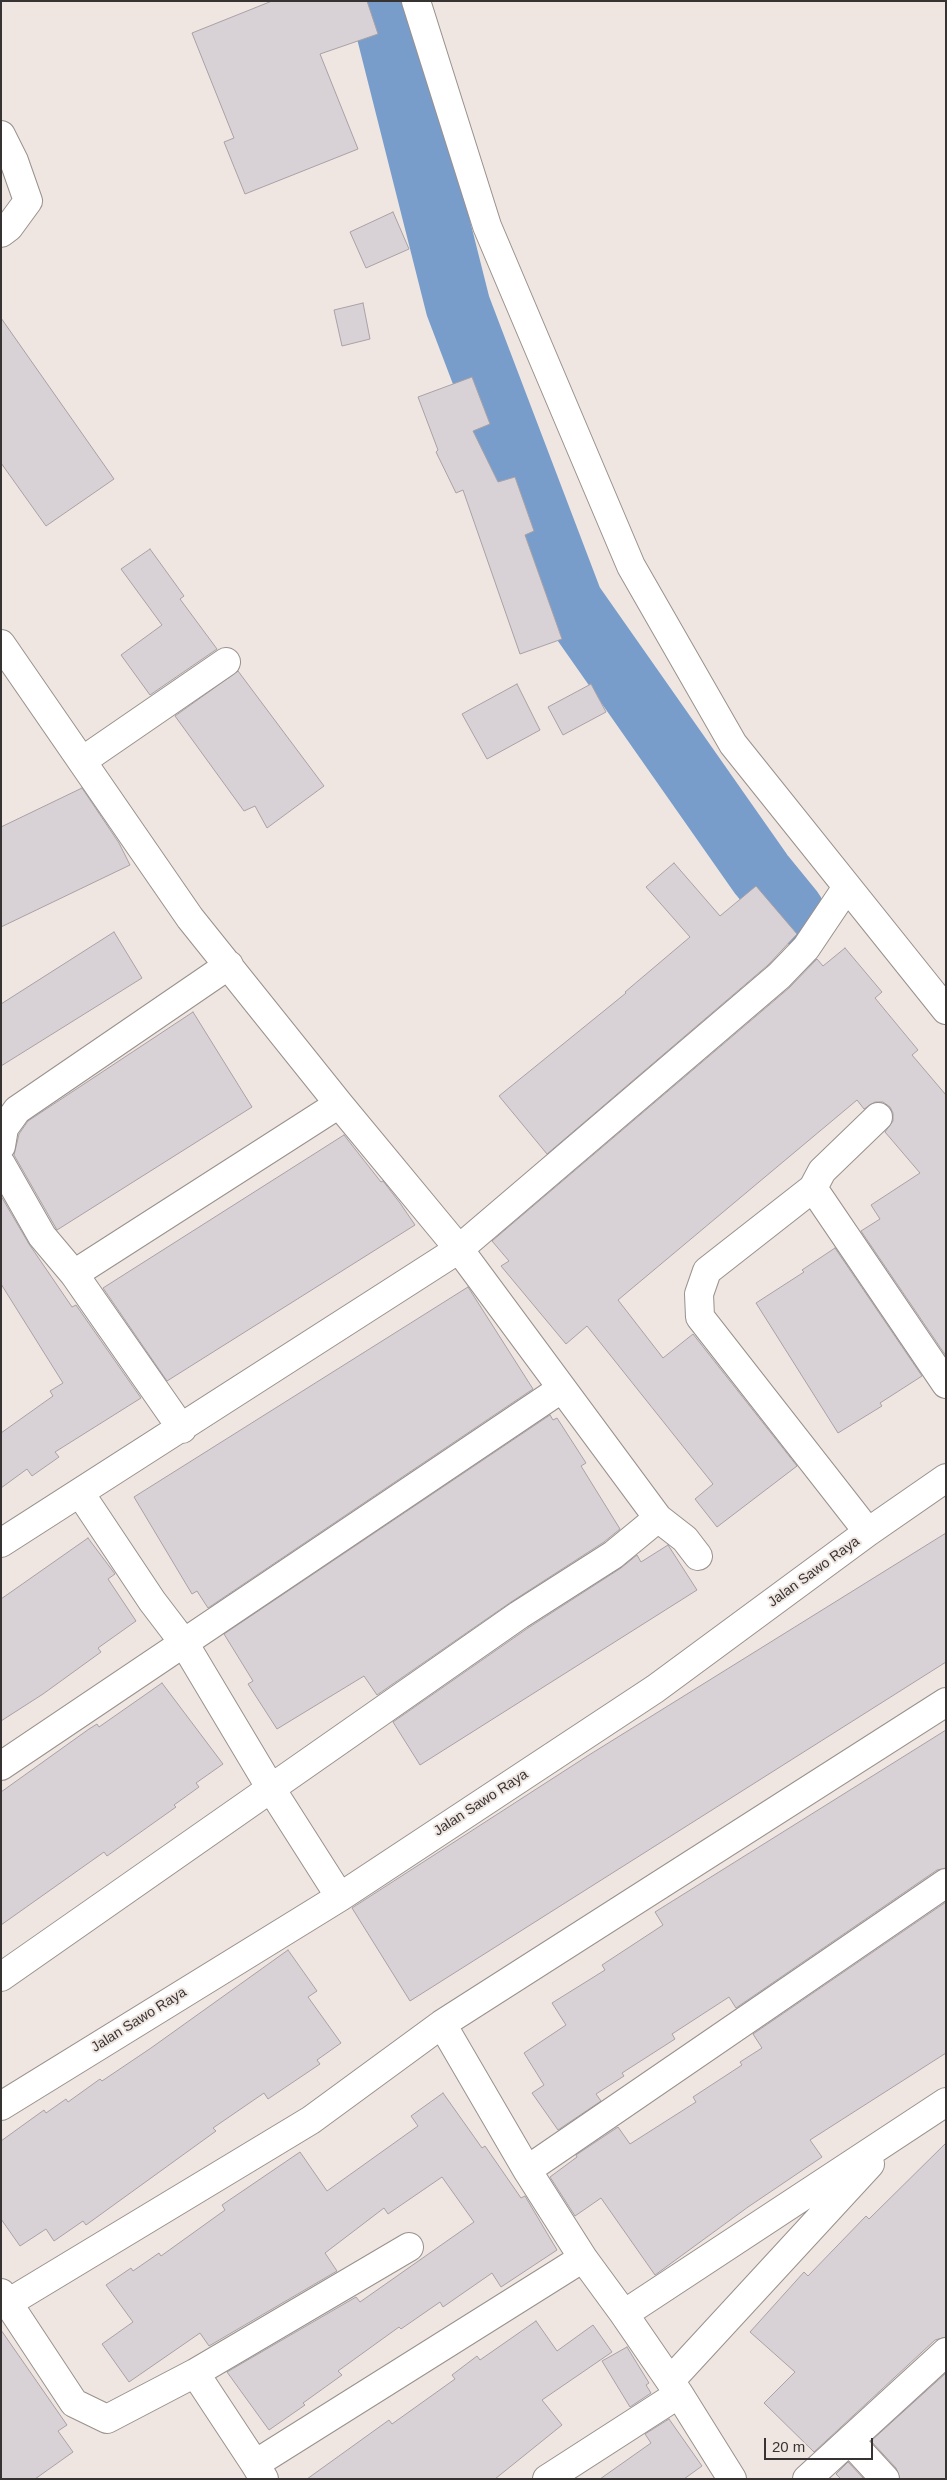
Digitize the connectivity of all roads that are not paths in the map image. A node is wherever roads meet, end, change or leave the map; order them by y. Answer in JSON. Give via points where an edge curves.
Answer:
{"nodes":[{"id":1,"x":416,"y":1,"type":"edge"},
{"id":2,"x":1,"y":135,"type":"edge"},
{"id":3,"x":1,"y":232,"type":"edge"},
{"id":4,"x":1,"y":644,"type":"edge"},
{"id":5,"x":226,"y":662,"type":"dead end"},
{"id":6,"x":82,"y":761,"type":"junction"},
{"id":7,"x":847,"y":887,"type":"junction"},
{"id":8,"x":229,"y":965,"type":"junction"},
{"id":9,"x":946,"y":1010,"type":"edge"},
{"id":10,"x":339,"y":1104,"type":"junction"},
{"id":11,"x":878,"y":1116,"type":"dead end"},
{"id":12,"x":1,"y":1146,"type":"edge"},
{"id":13,"x":1,"y":1164,"type":"edge"},
{"id":14,"x":813,"y":1188,"type":"junction"},
{"id":15,"x":459,"y":1249,"type":"junction"},
{"id":16,"x":74,"y":1274,"type":"junction"},
{"id":17,"x":946,"y":1384,"type":"edge"},
{"id":18,"x":561,"y":1389,"type":"junction"},
{"id":19,"x":182,"y":1429,"type":"junction"},
{"id":20,"x":946,"y":1478,"type":"edge"},
{"id":21,"x":80,"y":1493,"type":"junction"},
{"id":22,"x":658,"y":1518,"type":"junction"},
{"id":23,"x":868,"y":1532,"type":"junction"},
{"id":24,"x":1,"y":1543,"type":"edge"},
{"id":25,"x":698,"y":1556,"type":"dead end"},
{"id":26,"x":184,"y":1643,"type":"junction"},
{"id":27,"x":946,"y":1702,"type":"edge"},
{"id":28,"x":1,"y":1766,"type":"edge"},
{"id":29,"x":270,"y":1787,"type":"junction"},
{"id":30,"x":946,"y":1883,"type":"edge"},
{"id":31,"x":340,"y":1897,"type":"junction"},
{"id":32,"x":1,"y":1977,"type":"edge"},
{"id":33,"x":442,"y":2024,"type":"junction"},
{"id":34,"x":946,"y":2102,"type":"edge"},
{"id":35,"x":1,"y":2106,"type":"edge"},
{"id":36,"x":898,"y":2134,"type":"junction"},
{"id":37,"x":527,"y":2170,"type":"junction"},
{"id":38,"x":409,"y":2247,"type":"dead end"},
{"id":39,"x":583,"y":2258,"type":"junction"},
{"id":40,"x":5,"y":2298,"type":"edge"},
{"id":41,"x":624,"y":2314,"type":"junction"},
{"id":42,"x":946,"y":2352,"type":"edge"},
{"id":43,"x":196,"y":2373,"type":"junction"},
{"id":44,"x":674,"y":2387,"type":"junction"},
{"id":45,"x":850,"y":2441,"type":"junction"},
{"id":46,"x":260,"y":2471,"type":"edge"},
{"id":47,"x":547,"y":2479,"type":"edge"},
{"id":48,"x":732,"y":2479,"type":"edge"},
{"id":49,"x":807,"y":2479,"type":"edge"},
{"id":50,"x":885,"y":2479,"type":"edge"}],
"edges":[{"from":1,"to":7,"type":"street","via":[[487,226],[631,566],[733,744]]},
{"from":2,"to":3,"type":"street","via":[[28,201],[9,227]]},
{"from":4,"to":6,"type":"street"},
{"from":5,"to":6,"type":"street"},
{"from":6,"to":8,"type":"street","via":[[190,918]]},
{"from":7,"to":9,"type":"street"},
{"from":7,"to":15,"type":"street","via":[[806,948],[779,976]]},
{"from":8,"to":10,"type":"street"},
{"from":8,"to":12,"type":"street","via":[[17,1110],[4,1128]]},
{"from":10,"to":15,"type":"street"},
{"from":10,"to":16,"type":"street"},
{"from":11,"to":14,"type":"street","via":[[822,1171]]},
{"from":13,"to":16,"type":"street","via":[[42,1236]]},
{"from":14,"to":17,"type":"street"},
{"from":14,"to":23,"type":"street","via":[[707,1271],[699,1294],[700,1317]]},
{"from":15,"to":18,"type":"street"},
{"from":15,"to":19,"type":"street"},
{"from":16,"to":19,"type":"street"},
{"from":18,"to":22,"type":"street"},
{"from":18,"to":26,"type":"street"},
{"from":19,"to":21,"type":"street"},
{"from":20,"to":23,"type":"street","name":"Jalan Sawo Raya"},
{"from":21,"to":24,"type":"street"},
{"from":21,"to":26,"type":"street","via":[[146,1594]]},
{"from":22,"to":25,"type":"street","via":[[685,1539]]},
{"from":22,"to":29,"type":"street","via":[[613,1554],[518,1615]]},
{"from":23,"to":31,"type":"street","name":"Jalan Sawo Raya","via":[[655,1688]]},
{"from":26,"to":28,"type":"street"},
{"from":26,"to":29,"type":"street"},
{"from":27,"to":33,"type":"street"},
{"from":29,"to":31,"type":"street"},
{"from":29,"to":32,"type":"street"},
{"from":30,"to":37,"type":"street"},
{"from":31,"to":35,"type":"street","name":"Jalan Sawo Raya"},
{"from":33,"to":37,"type":"street"},
{"from":33,"to":40,"type":"street","via":[[311,2120]]},
{"from":34,"to":36,"type":"street"},
{"from":36,"to":41,"type":"street"},
{"from":36,"to":44,"type":"street"},
{"from":37,"to":39,"type":"street"},
{"from":38,"to":43,"type":"street"},
{"from":39,"to":41,"type":"street"},
{"from":39,"to":46,"type":"street"},
{"from":40,"to":43,"type":"street","via":[[74,2403],[107,2419]]},
{"from":41,"to":44,"type":"street"},
{"from":42,"to":45,"type":"street"},
{"from":43,"to":46,"type":"street"},
{"from":44,"to":47,"type":"street"},
{"from":44,"to":48,"type":"street"},
{"from":45,"to":49,"type":"street"},
{"from":45,"to":50,"type":"street"}]}
